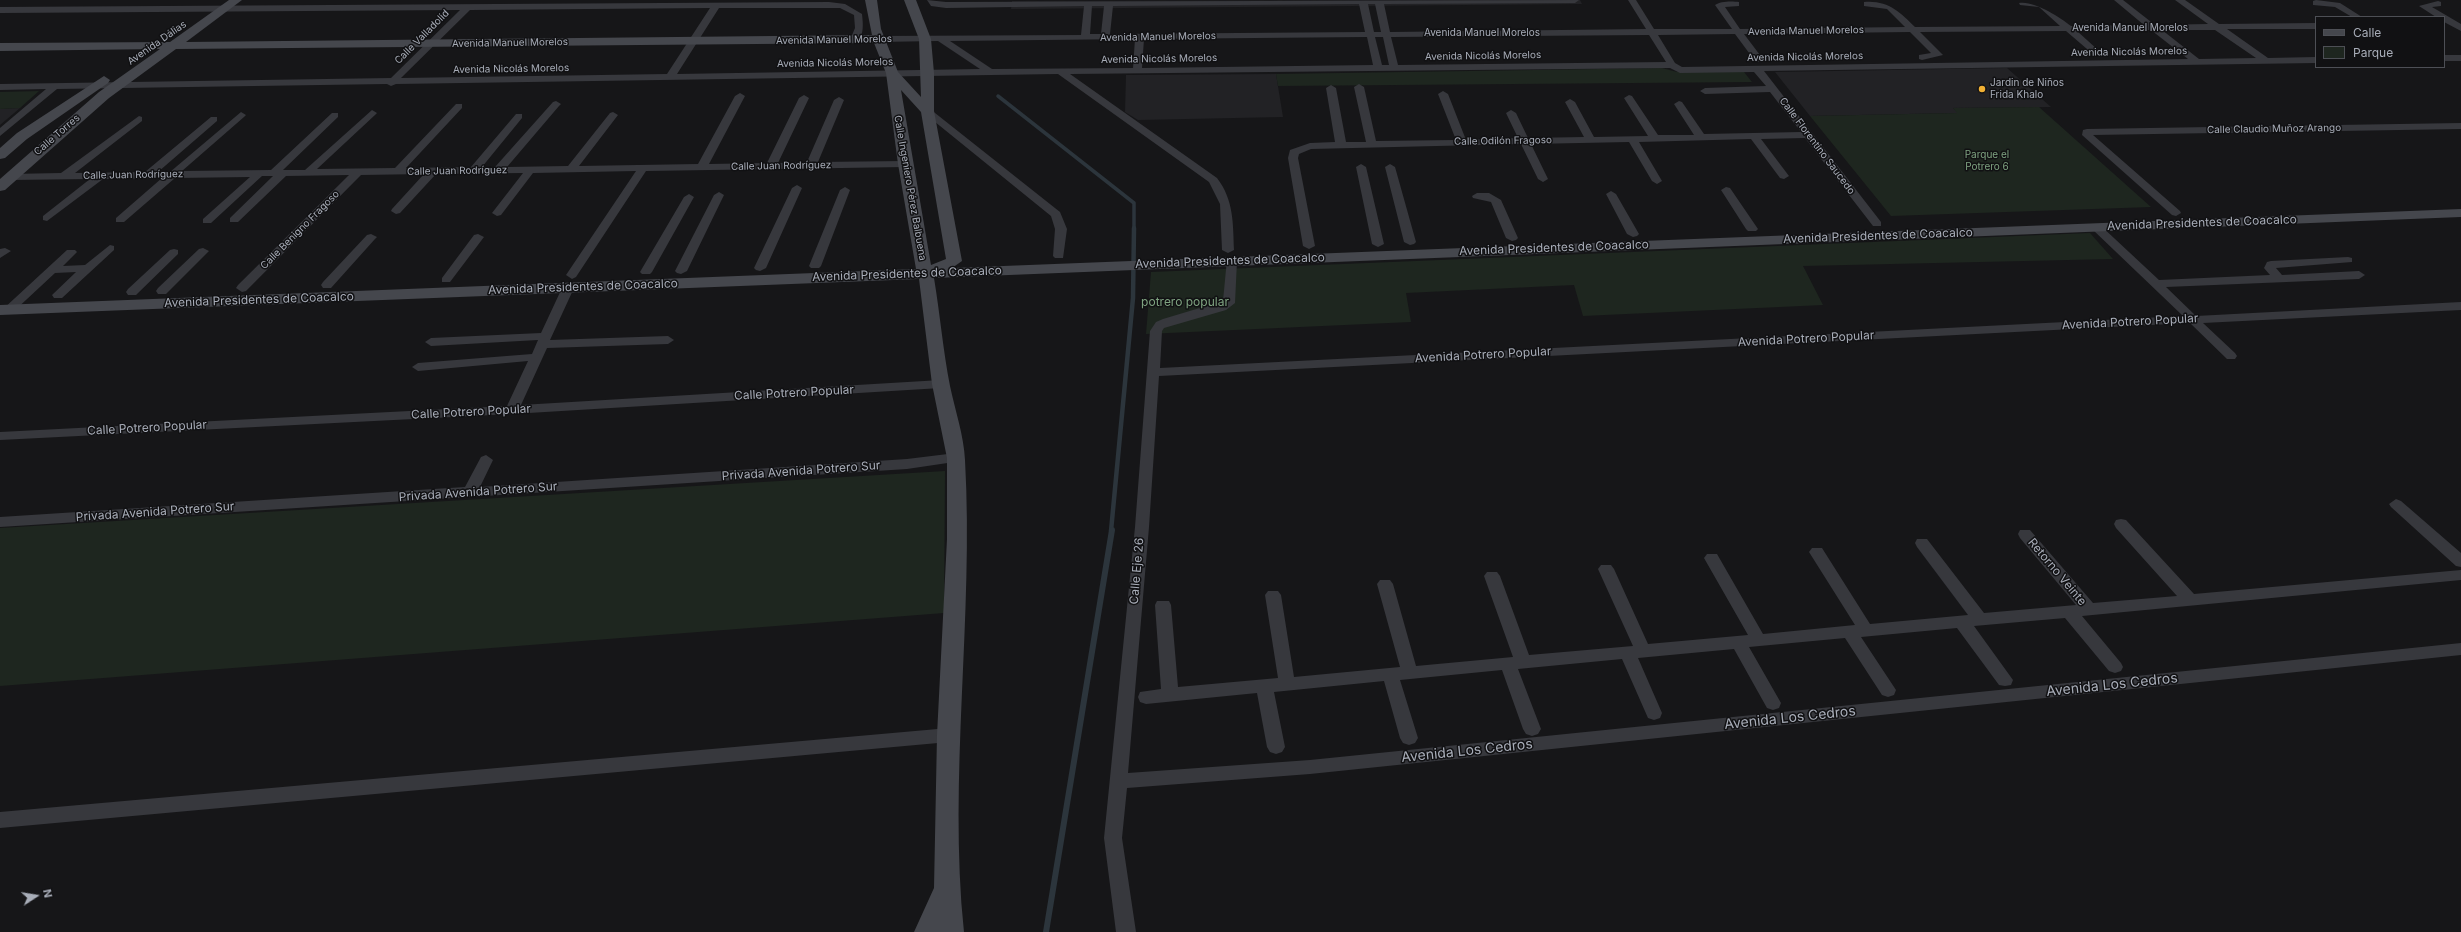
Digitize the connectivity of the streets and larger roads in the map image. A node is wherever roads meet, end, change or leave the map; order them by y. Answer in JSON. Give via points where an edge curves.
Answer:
{"nodes":[{"id":1,"x":236,"y":0,"type":"edge"},
{"id":2,"x":871,"y":0,"type":"edge"},
{"id":3,"x":910,"y":0,"type":"edge"},
{"id":4,"x":1575,"y":0,"type":"edge"},
{"id":5,"x":1632,"y":0,"type":"edge"},
{"id":6,"x":2118,"y":0,"type":"edge"},
{"id":7,"x":2179,"y":0,"type":"edge"},
{"id":8,"x":1320,"y":1,"type":"edge"},
{"id":9,"x":1334,"y":1,"type":"edge"},
{"id":10,"x":932,"y":2,"type":"edge"},
{"id":11,"x":1362,"y":2,"type":"junction"},
{"id":12,"x":1379,"y":2,"type":"junction"},
{"id":13,"x":2023,"y":2,"type":"dead end"},
{"id":14,"x":2316,"y":3,"type":"dead end"},
{"id":15,"x":221,"y":4,"type":"edge"},
{"id":16,"x":1088,"y":4,"type":"junction"},
{"id":17,"x":1109,"y":4,"type":"junction"},
{"id":18,"x":1736,"y":4,"type":"dead end"},
{"id":19,"x":1867,"y":4,"type":"dead end"},
{"id":20,"x":2438,"y":4,"type":"dead end"},
{"id":21,"x":716,"y":6,"type":"junction"},
{"id":22,"x":468,"y":7,"type":"junction"},
{"id":23,"x":206,"y":8,"type":"junction"},
{"id":24,"x":0,"y":10,"type":"edge"},
{"id":25,"x":2356,"y":16,"type":"edge"},
{"id":26,"x":2440,"y":16,"type":"edge"},
{"id":27,"x":2445,"y":19,"type":"edge"},
{"id":28,"x":2445,"y":25,"type":"edge"},
{"id":29,"x":2315,"y":26,"type":"edge"},
{"id":30,"x":2459,"y":26,"type":"edge"},
{"id":31,"x":2217,"y":27,"type":"junction"},
{"id":32,"x":2069,"y":28,"type":"junction"},
{"id":33,"x":2152,"y":28,"type":"junction"},
{"id":34,"x":1914,"y":30,"type":"junction"},
{"id":35,"x":1737,"y":31,"type":"junction"},
{"id":36,"x":1652,"y":32,"type":"junction"},
{"id":37,"x":1370,"y":34,"type":"junction"},
{"id":38,"x":1386,"y":34,"type":"junction"},
{"id":39,"x":1105,"y":37,"type":"junction"},
{"id":40,"x":1140,"y":37,"type":"junction"},
{"id":41,"x":1085,"y":38,"type":"junction"},
{"id":42,"x":878,"y":39,"type":"junction"},
{"id":43,"x":925,"y":39,"type":"junction"},
{"id":44,"x":941,"y":39,"type":"junction"},
{"id":45,"x":854,"y":40,"type":"junction"},
{"id":46,"x":694,"y":41,"type":"junction"},
{"id":47,"x":431,"y":43,"type":"junction"},
{"id":48,"x":153,"y":46,"type":"junction"},
{"id":49,"x":172,"y":46,"type":"junction"},
{"id":50,"x":0,"y":47,"type":"edge"},
{"id":51,"x":2081,"y":53,"type":"dead end"},
{"id":52,"x":1922,"y":57,"type":"dead end"},
{"id":53,"x":2445,"y":58,"type":"edge"},
{"id":54,"x":2461,"y":58,"type":"edge"},
{"id":55,"x":2315,"y":60,"type":"edge"},
{"id":56,"x":2266,"y":61,"type":"junction"},
{"id":57,"x":2197,"y":62,"type":"junction"},
{"id":58,"x":1758,"y":64,"type":"junction"},
{"id":59,"x":1672,"y":65,"type":"junction"},
{"id":60,"x":1378,"y":68,"type":"junction"},
{"id":61,"x":1394,"y":68,"type":"junction"},
{"id":62,"x":1137,"y":71,"type":"junction"},
{"id":63,"x":990,"y":72,"type":"junction"},
{"id":64,"x":1061,"y":72,"type":"junction"},
{"id":65,"x":892,"y":73,"type":"junction"},
{"id":66,"x":928,"y":73,"type":"junction"},
{"id":67,"x":670,"y":77,"type":"junction"},
{"id":68,"x":391,"y":83,"type":"junction"},
{"id":69,"x":116,"y":86,"type":"junction"},
{"id":70,"x":54,"y":87,"type":"junction"},
{"id":71,"x":1359,"y":87,"type":"dead end"},
{"id":72,"x":0,"y":88,"type":"edge"},
{"id":73,"x":1331,"y":88,"type":"dead end"},
{"id":74,"x":1773,"y":89,"type":"junction"},
{"id":75,"x":100,"y":91,"type":"junction"},
{"id":76,"x":1705,"y":91,"type":"dead end"},
{"id":77,"x":1443,"y":94,"type":"dead end"},
{"id":78,"x":740,"y":96,"type":"dead end"},
{"id":79,"x":804,"y":98,"type":"dead end"},
{"id":80,"x":1629,"y":98,"type":"dead end"},
{"id":81,"x":839,"y":100,"type":"dead end"},
{"id":82,"x":1570,"y":102,"type":"dead end"},
{"id":83,"x":556,"y":104,"type":"dead end"},
{"id":84,"x":1679,"y":104,"type":"dead end"},
{"id":85,"x":459,"y":106,"type":"dead end"},
{"id":86,"x":927,"y":112,"type":"junction"},
{"id":87,"x":372,"y":113,"type":"dead end"},
{"id":88,"x":1512,"y":113,"type":"dead end"},
{"id":89,"x":241,"y":115,"type":"dead end"},
{"id":90,"x":335,"y":115,"type":"dead end"},
{"id":91,"x":613,"y":115,"type":"dead end"},
{"id":92,"x":519,"y":116,"type":"dead end"},
{"id":93,"x":139,"y":119,"type":"dead end"},
{"id":94,"x":214,"y":119,"type":"dead end"},
{"id":95,"x":2461,"y":126,"type":"edge"},
{"id":96,"x":0,"y":133,"type":"edge"},
{"id":97,"x":1809,"y":135,"type":"junction"},
{"id":98,"x":1754,"y":136,"type":"junction"},
{"id":99,"x":1701,"y":137,"type":"junction"},
{"id":100,"x":1655,"y":138,"type":"junction"},
{"id":101,"x":1632,"y":139,"type":"junction"},
{"id":102,"x":1590,"y":140,"type":"junction"},
{"id":103,"x":1525,"y":141,"type":"junction"},
{"id":104,"x":1462,"y":142,"type":"junction"},
{"id":105,"x":1372,"y":144,"type":"junction"},
{"id":106,"x":1341,"y":145,"type":"junction"},
{"id":107,"x":0,"y":155,"type":"edge"},
{"id":108,"x":905,"y":164,"type":"junction"},
{"id":109,"x":771,"y":166,"type":"junction"},
{"id":110,"x":810,"y":166,"type":"junction"},
{"id":111,"x":702,"y":167,"type":"junction"},
{"id":112,"x":1361,"y":167,"type":"dead end"},
{"id":113,"x":1390,"y":167,"type":"dead end"},
{"id":114,"x":643,"y":168,"type":"junction"},
{"id":115,"x":572,"y":169,"type":"junction"},
{"id":116,"x":498,"y":170,"type":"junction"},
{"id":117,"x":530,"y":170,"type":"junction"},
{"id":118,"x":433,"y":171,"type":"junction"},
{"id":119,"x":473,"y":171,"type":"junction"},
{"id":120,"x":358,"y":172,"type":"junction"},
{"id":121,"x":397,"y":172,"type":"junction"},
{"id":122,"x":278,"y":173,"type":"junction"},
{"id":123,"x":307,"y":173,"type":"junction"},
{"id":124,"x":259,"y":174,"type":"junction"},
{"id":125,"x":148,"y":175,"type":"junction"},
{"id":126,"x":173,"y":175,"type":"junction"},
{"id":127,"x":64,"y":176,"type":"junction"},
{"id":128,"x":100,"y":176,"type":"junction"},
{"id":129,"x":1784,"y":176,"type":"dead end"},
{"id":130,"x":10,"y":177,"type":"junction"},
{"id":131,"x":1543,"y":179,"type":"dead end"},
{"id":132,"x":1657,"y":181,"type":"dead end"},
{"id":133,"x":0,"y":187,"type":"edge"},
{"id":134,"x":797,"y":188,"type":"dead end"},
{"id":135,"x":845,"y":190,"type":"dead end"},
{"id":136,"x":1726,"y":190,"type":"dead end"},
{"id":137,"x":1611,"y":194,"type":"dead end"},
{"id":138,"x":719,"y":195,"type":"dead end"},
{"id":139,"x":1477,"y":196,"type":"dead end"},
{"id":140,"x":689,"y":197,"type":"dead end"},
{"id":141,"x":2461,"y":202,"type":"edge"},
{"id":142,"x":396,"y":210,"type":"dead end"},
{"id":143,"x":497,"y":213,"type":"dead end"},
{"id":144,"x":2176,"y":213,"type":"junction"},
{"id":145,"x":2461,"y":213,"type":"edge"},
{"id":146,"x":47,"y":218,"type":"dead end"},
{"id":147,"x":2012,"y":219,"type":"junction"},
{"id":148,"x":120,"y":220,"type":"dead end"},
{"id":149,"x":234,"y":220,"type":"dead end"},
{"id":150,"x":207,"y":221,"type":"dead end"},
{"id":151,"x":1877,"y":224,"type":"junction"},
{"id":152,"x":2096,"y":227,"type":"junction"},
{"id":153,"x":1752,"y":229,"type":"junction"},
{"id":154,"x":2023,"y":230,"type":"junction"},
{"id":155,"x":1633,"y":234,"type":"junction"},
{"id":156,"x":1714,"y":236,"type":"junction"},
{"id":157,"x":371,"y":237,"type":"dead end"},
{"id":158,"x":478,"y":238,"type":"dead end"},
{"id":159,"x":1512,"y":238,"type":"junction"},
{"id":160,"x":1410,"y":242,"type":"junction"},
{"id":161,"x":1378,"y":244,"type":"junction"},
{"id":162,"x":1308,"y":246,"type":"junction"},
{"id":163,"x":110,"y":248,"type":"dead end"},
{"id":164,"x":203,"y":250,"type":"dead end"},
{"id":165,"x":1331,"y":251,"type":"junction"},
{"id":166,"x":71,"y":252,"type":"dead end"},
{"id":167,"x":174,"y":252,"type":"dead end"},
{"id":168,"x":1230,"y":255,"type":"junction"},
{"id":169,"x":1059,"y":256,"type":"junction"},
{"id":170,"x":2348,"y":260,"type":"dead end"},
{"id":171,"x":954,"y":261,"type":"junction"},
{"id":172,"x":1091,"y":261,"type":"junction"},
{"id":173,"x":815,"y":266,"type":"junction"},
{"id":174,"x":88,"y":268,"type":"junction"},
{"id":175,"x":760,"y":268,"type":"junction"},
{"id":176,"x":924,"y":268,"type":"junction"},
{"id":177,"x":52,"y":270,"type":"junction"},
{"id":178,"x":681,"y":271,"type":"junction"},
{"id":179,"x":646,"y":272,"type":"junction"},
{"id":180,"x":2359,"y":274,"type":"dead end"},
{"id":181,"x":706,"y":276,"type":"junction"},
{"id":182,"x":2278,"y":278,"type":"junction"},
{"id":183,"x":446,"y":280,"type":"junction"},
{"id":184,"x":570,"y":282,"type":"junction"},
{"id":185,"x":364,"y":283,"type":"junction"},
{"id":186,"x":2155,"y":284,"type":"junction"},
{"id":187,"x":327,"y":285,"type":"junction"},
{"id":188,"x":242,"y":288,"type":"junction"},
{"id":189,"x":162,"y":291,"type":"junction"},
{"id":190,"x":132,"y":292,"type":"junction"},
{"id":191,"x":58,"y":295,"type":"junction"},
{"id":192,"x":22,"y":296,"type":"junction"},
{"id":193,"x":354,"y":296,"type":"junction"},
{"id":194,"x":3,"y":306,"type":"edge"},
{"id":195,"x":2461,"y":306,"type":"edge"},
{"id":196,"x":2192,"y":319,"type":"junction"},
{"id":197,"x":544,"y":340,"type":"junction"},
{"id":198,"x":668,"y":340,"type":"dead end"},
{"id":199,"x":431,"y":342,"type":"dead end"},
{"id":200,"x":2231,"y":356,"type":"dead end"},
{"id":201,"x":536,"y":357,"type":"junction"},
{"id":202,"x":418,"y":367,"type":"dead end"},
{"id":203,"x":1152,"y":372,"type":"junction"},
{"id":204,"x":941,"y":384,"type":"junction"},
{"id":205,"x":512,"y":410,"type":"junction"},
{"id":206,"x":0,"y":436,"type":"edge"},
{"id":207,"x":956,"y":458,"type":"junction"},
{"id":208,"x":486,"y":460,"type":"dead end"},
{"id":209,"x":470,"y":492,"type":"junction"},
{"id":210,"x":2396,"y":504,"type":"dead end"},
{"id":211,"x":0,"y":522,"type":"edge"},
{"id":212,"x":2121,"y":524,"type":"dead end"},
{"id":213,"x":2025,"y":534,"type":"dead end"},
{"id":214,"x":1922,"y":542,"type":"dead end"},
{"id":215,"x":1816,"y":552,"type":"dead end"},
{"id":216,"x":1712,"y":558,"type":"dead end"},
{"id":217,"x":2461,"y":562,"type":"edge"},
{"id":218,"x":1606,"y":569,"type":"dead end"},
{"id":219,"x":2461,"y":575,"type":"edge"},
{"id":220,"x":1492,"y":576,"type":"dead end"},
{"id":221,"x":1384,"y":584,"type":"dead end"},
{"id":222,"x":1273,"y":595,"type":"dead end"},
{"id":223,"x":2190,"y":600,"type":"junction"},
{"id":224,"x":1163,"y":605,"type":"dead end"},
{"id":225,"x":2088,"y":609,"type":"junction"},
{"id":226,"x":2070,"y":611,"type":"junction"},
{"id":227,"x":1980,"y":619,"type":"junction"},
{"id":228,"x":1961,"y":621,"type":"junction"},
{"id":229,"x":1866,"y":630,"type":"junction"},
{"id":230,"x":1849,"y":631,"type":"junction"},
{"id":231,"x":1759,"y":640,"type":"junction"},
{"id":232,"x":1738,"y":642,"type":"junction"},
{"id":233,"x":2461,"y":649,"type":"edge"},
{"id":234,"x":1635,"y":651,"type":"junction"},
{"id":235,"x":1515,"y":662,"type":"junction"},
{"id":236,"x":2115,"y":667,"type":"dead end"},
{"id":237,"x":1410,"y":672,"type":"junction"},
{"id":238,"x":1390,"y":673,"type":"junction"},
{"id":239,"x":2005,"y":680,"type":"dead end"},
{"id":240,"x":1287,"y":683,"type":"junction"},
{"id":241,"x":1264,"y":685,"type":"junction"},
{"id":242,"x":1888,"y":690,"type":"dead end"},
{"id":243,"x":1170,"y":694,"type":"junction"},
{"id":244,"x":1146,"y":696,"type":"dead end"},
{"id":245,"x":1773,"y":703,"type":"dead end"},
{"id":246,"x":1654,"y":713,"type":"dead end"},
{"id":247,"x":1532,"y":729,"type":"dead end"},
{"id":248,"x":949,"y":735,"type":"junction"},
{"id":249,"x":1409,"y":738,"type":"dead end"},
{"id":250,"x":1276,"y":747,"type":"dead end"},
{"id":251,"x":1118,"y":781,"type":"junction"},
{"id":252,"x":0,"y":820,"type":"edge"},
{"id":253,"x":947,"y":888,"type":"junction"},
{"id":254,"x":927,"y":932,"type":"edge"},
{"id":255,"x":951,"y":932,"type":"edge"},
{"id":256,"x":1126,"y":932,"type":"edge"}],
"edges":[{"from":1,"to":15,"type":"street","name":"Avenida Dálias"},
{"from":2,"to":42,"type":"street"},
{"from":3,"to":43,"type":"street"},
{"from":4,"to":12,"type":"street"},
{"from":5,"to":36,"type":"street"},
{"from":6,"to":33,"type":"street"},
{"from":7,"to":31,"type":"street"},
{"from":8,"to":9,"type":"street"},
{"from":8,"to":17,"type":"street"},
{"from":9,"to":11,"type":"street"},
{"from":10,"to":16,"type":"street"},
{"from":11,"to":12,"type":"street"},
{"from":11,"to":37,"type":"street"},
{"from":12,"to":38,"type":"street"},
{"from":13,"to":32,"type":"street","via":[[2039,4]]},
{"from":14,"to":25,"type":"street","via":[[2337,5]]},
{"from":15,"to":22,"type":"street"},
{"from":15,"to":23,"type":"street","name":"Avenida Dálias"},
{"from":15,"to":49,"type":"street","name":"Avenida Dálias"},
{"from":16,"to":17,"type":"street"},
{"from":16,"to":41,"type":"street"},
{"from":17,"to":39,"type":"street"},
{"from":18,"to":35,"type":"street","name":"Calle Florentino Saucedo","via":[[1719,6]]},
{"from":19,"to":34,"type":"street","via":[[1888,6]]},
{"from":20,"to":26,"type":"street","via":[[2423,6]]},
{"from":21,"to":22,"type":"street"},
{"from":21,"to":45,"type":"street","via":[[829,5],[850,9],[858,14],[860,20],[860,28]]},
{"from":21,"to":46,"type":"street"},
{"from":22,"to":47,"type":"street","name":"Calle Valladolid"},
{"from":23,"to":24,"type":"street"},
{"from":23,"to":48,"type":"street","name":"Avenida Dálias"},
{"from":27,"to":30,"type":"street"},
{"from":28,"to":30,"type":"street"},
{"from":29,"to":31,"type":"street","name":"Avenida Manuel Morelos"},
{"from":31,"to":33,"type":"street","name":"Avenida Manuel Morelos"},
{"from":31,"to":56,"type":"street"},
{"from":32,"to":33,"type":"street","name":"Avenida Manuel Morelos"},
{"from":32,"to":34,"type":"street","name":"Avenida Manuel Morelos"},
{"from":32,"to":51,"type":"street","via":[[2094,50]]},
{"from":33,"to":57,"type":"street"},
{"from":34,"to":35,"type":"street","name":"Avenida Manuel Morelos"},
{"from":34,"to":52,"type":"street","via":[[1938,55]]},
{"from":35,"to":36,"type":"street","name":"Avenida Manuel Morelos"},
{"from":35,"to":58,"type":"street","name":"Calle Florentino Saucedo"},
{"from":36,"to":38,"type":"street","name":"Avenida Manuel Morelos"},
{"from":36,"to":59,"type":"street"},
{"from":37,"to":38,"type":"street","name":"Avenida Manuel Morelos"},
{"from":37,"to":40,"type":"street","name":"Avenida Manuel Morelos"},
{"from":37,"to":60,"type":"street"},
{"from":38,"to":61,"type":"street"},
{"from":39,"to":40,"type":"street","name":"Avenida Manuel Morelos"},
{"from":39,"to":41,"type":"street","name":"Avenida Manuel Morelos"},
{"from":40,"to":62,"type":"street"},
{"from":41,"to":44,"type":"street","name":"Avenida Manuel Morelos"},
{"from":42,"to":43,"type":"street","name":"Avenida Manuel Morelos"},
{"from":42,"to":45,"type":"street","name":"Avenida Manuel Morelos"},
{"from":42,"to":65,"type":"street"},
{"from":43,"to":44,"type":"street","name":"Avenida Manuel Morelos"},
{"from":43,"to":66,"type":"street"},
{"from":44,"to":63,"type":"street"},
{"from":45,"to":46,"type":"street","name":"Avenida Manuel Morelos"},
{"from":46,"to":47,"type":"street","name":"Avenida Manuel Morelos"},
{"from":46,"to":67,"type":"street"},
{"from":47,"to":49,"type":"street","name":"Avenida Manuel Morelos"},
{"from":47,"to":68,"type":"street","name":"Calle Valladolid"},
{"from":48,"to":49,"type":"street","name":"Avenida Manuel Morelos"},
{"from":48,"to":50,"type":"street","name":"Avenida Manuel Morelos"},
{"from":48,"to":75,"type":"street","name":"Avenida Dálias"},
{"from":49,"to":69,"type":"street","name":"Avenida Dálias"},
{"from":53,"to":54,"type":"street"},
{"from":55,"to":56,"type":"street","name":"Avenida Nicolás Morelos"},
{"from":56,"to":57,"type":"street","name":"Avenida Nicolás Morelos"},
{"from":57,"to":58,"type":"street","name":"Avenida Nicolás Morelos"},
{"from":58,"to":59,"type":"street","name":"Avenida Nicolás Morelos","via":[[1681,70]]},
{"from":58,"to":74,"type":"street","name":"Calle Florentino Saucedo"},
{"from":59,"to":61,"type":"street","name":"Avenida Nicolás Morelos"},
{"from":60,"to":61,"type":"street","name":"Avenida Nicolás Morelos"},
{"from":60,"to":62,"type":"street","name":"Avenida Nicolás Morelos"},
{"from":62,"to":64,"type":"street","name":"Avenida Nicolás Morelos"},
{"from":63,"to":64,"type":"street","name":"Avenida Nicolás Morelos"},
{"from":63,"to":66,"type":"street","name":"Avenida Nicolás Morelos"},
{"from":64,"to":168,"type":"street","via":[[1221,188],[1225,198]]},
{"from":65,"to":66,"type":"street","name":"Avenida Nicolás Morelos"},
{"from":65,"to":67,"type":"street","name":"Avenida Nicolás Morelos"},
{"from":65,"to":86,"type":"street"},
{"from":65,"to":108,"type":"street","name":"Calle Ingeniero Pérez Balbuena"},
{"from":66,"to":86,"type":"street"},
{"from":67,"to":68,"type":"street","name":"Avenida Nicolás Morelos"},
{"from":68,"to":69,"type":"street","name":"Avenida Nicolás Morelos"},
{"from":69,"to":75,"type":"street","name":"Calle Torres"},
{"from":70,"to":72,"type":"street"},
{"from":70,"to":75,"type":"street"},
{"from":70,"to":96,"type":"street"},
{"from":71,"to":105,"type":"street"},
{"from":73,"to":106,"type":"street"},
{"from":74,"to":76,"type":"street"},
{"from":74,"to":97,"type":"street","name":"Calle Florentino Saucedo"},
{"from":75,"to":107,"type":"street","via":[[44,121]]},
{"from":75,"to":130,"type":"street","name":"Calle Torres"},
{"from":77,"to":104,"type":"street"},
{"from":78,"to":111,"type":"street"},
{"from":79,"to":109,"type":"street"},
{"from":80,"to":100,"type":"street"},
{"from":81,"to":110,"type":"street"},
{"from":82,"to":102,"type":"street"},
{"from":83,"to":116,"type":"street"},
{"from":84,"to":99,"type":"street"},
{"from":85,"to":121,"type":"street"},
{"from":86,"to":169,"type":"street","via":[[1056,214],[1061,223],[1062,236]]},
{"from":86,"to":171,"type":"street"},
{"from":87,"to":123,"type":"street"},
{"from":88,"to":103,"type":"street"},
{"from":89,"to":126,"type":"street"},
{"from":90,"to":122,"type":"street"},
{"from":91,"to":115,"type":"street"},
{"from":92,"to":119,"type":"street"},
{"from":93,"to":127,"type":"street"},
{"from":94,"to":125,"type":"street"},
{"from":95,"to":144,"type":"street","name":"Calle Claudio Muñoz Arango","via":[[2087,132],[2087,135]]},
{"from":97,"to":98,"type":"street","name":"Calle Odilón Fragoso"},
{"from":97,"to":151,"type":"street","name":"Calle Florentino Saucedo"},
{"from":98,"to":99,"type":"street","name":"Calle Odilón Fragoso"},
{"from":98,"to":129,"type":"street"},
{"from":99,"to":100,"type":"street","name":"Calle Odilón Fragoso"},
{"from":100,"to":101,"type":"street","name":"Calle Odilón Fragoso"},
{"from":101,"to":102,"type":"street","name":"Calle Odilón Fragoso"},
{"from":101,"to":132,"type":"street"},
{"from":102,"to":103,"type":"street","name":"Calle Odilón Fragoso"},
{"from":103,"to":104,"type":"street","name":"Calle Odilón Fragoso"},
{"from":103,"to":131,"type":"street"},
{"from":104,"to":105,"type":"street","name":"Calle Odilón Fragoso"},
{"from":105,"to":106,"type":"street","name":"Calle Odilón Fragoso"},
{"from":106,"to":162,"type":"street","name":"Calle Odilón Fragoso","via":[[1310,146],[1294,152]]},
{"from":108,"to":110,"type":"street","name":"Calle Juan Rodríguez"},
{"from":108,"to":176,"type":"street","name":"Calle Ingeniero Pérez Balbuena"},
{"from":109,"to":110,"type":"street","name":"Calle Juan Rodríguez"},
{"from":109,"to":111,"type":"street","name":"Calle Juan Rodríguez"},
{"from":111,"to":114,"type":"street","name":"Calle Juan Rodríguez"},
{"from":112,"to":161,"type":"street"},
{"from":113,"to":160,"type":"street"},
{"from":114,"to":115,"type":"street","name":"Calle Juan Rodríguez"},
{"from":114,"to":184,"type":"street"},
{"from":115,"to":117,"type":"street","name":"Calle Juan Rodríguez"},
{"from":116,"to":117,"type":"street","name":"Calle Juan Rodríguez"},
{"from":116,"to":119,"type":"street","name":"Calle Juan Rodríguez"},
{"from":117,"to":143,"type":"street"},
{"from":118,"to":119,"type":"street","name":"Calle Juan Rodríguez"},
{"from":118,"to":121,"type":"street","name":"Calle Juan Rodríguez"},
{"from":118,"to":142,"type":"street"},
{"from":120,"to":121,"type":"street","name":"Calle Juan Rodríguez"},
{"from":120,"to":123,"type":"street","name":"Calle Juan Rodríguez"},
{"from":120,"to":188,"type":"street","name":"Calle Benigno Fragoso"},
{"from":122,"to":123,"type":"street","name":"Calle Juan Rodríguez"},
{"from":122,"to":124,"type":"street","name":"Calle Juan Rodríguez"},
{"from":122,"to":149,"type":"street"},
{"from":124,"to":126,"type":"street","name":"Calle Juan Rodríguez"},
{"from":124,"to":150,"type":"street"},
{"from":125,"to":126,"type":"street","name":"Calle Juan Rodríguez"},
{"from":125,"to":128,"type":"street","name":"Calle Juan Rodríguez"},
{"from":126,"to":148,"type":"street"},
{"from":127,"to":128,"type":"street","name":"Calle Juan Rodríguez"},
{"from":127,"to":130,"type":"street","name":"Calle Juan Rodríguez"},
{"from":128,"to":146,"type":"street"},
{"from":130,"to":133,"type":"street","name":"Calle Torres"},
{"from":134,"to":175,"type":"street"},
{"from":135,"to":173,"type":"street"},
{"from":136,"to":153,"type":"street"},
{"from":137,"to":155,"type":"street"},
{"from":138,"to":178,"type":"street"},
{"from":139,"to":159,"type":"street","via":[[1489,196],[1496,200]]},
{"from":140,"to":179,"type":"street"},
{"from":141,"to":144,"type":"street","name":"Avenida Presidentes de Coacalco"},
{"from":144,"to":147,"type":"street","name":"Avenida Presidentes de Coacalco"},
{"from":145,"to":152,"type":"street","name":"Avenida Presidentes de Coacalco"},
{"from":147,"to":151,"type":"street","name":"Avenida Presidentes de Coacalco"},
{"from":147,"to":154,"type":"street"},
{"from":151,"to":153,"type":"street","name":"Avenida Presidentes de Coacalco"},
{"from":152,"to":154,"type":"street","name":"Avenida Presidentes de Coacalco"},
{"from":152,"to":186,"type":"street"},
{"from":153,"to":156,"type":"street","name":"Avenida Presidentes de Coacalco"},
{"from":154,"to":156,"type":"street","name":"Avenida Presidentes de Coacalco"},
{"from":155,"to":156,"type":"street","name":"Avenida Presidentes de Coacalco"},
{"from":155,"to":159,"type":"street","name":"Avenida Presidentes de Coacalco"},
{"from":156,"to":165,"type":"street","name":"Avenida Presidentes de Coacalco"},
{"from":157,"to":187,"type":"street"},
{"from":158,"to":183,"type":"street"},
{"from":159,"to":160,"type":"street","name":"Avenida Presidentes de Coacalco"},
{"from":160,"to":161,"type":"street","name":"Avenida Presidentes de Coacalco"},
{"from":161,"to":165,"type":"street","name":"Avenida Presidentes de Coacalco"},
{"from":162,"to":165,"type":"street","name":"Avenida Presidentes de Coacalco"},
{"from":162,"to":168,"type":"street","name":"Avenida Presidentes de Coacalco"},
{"from":163,"to":174,"type":"street"},
{"from":164,"to":189,"type":"street"},
{"from":165,"to":168,"type":"street","name":"Avenida Presidentes de Coacalco"},
{"from":166,"to":177,"type":"street"},
{"from":167,"to":190,"type":"street"},
{"from":168,"to":172,"type":"street","name":"Avenida Presidentes de Coacalco"},
{"from":168,"to":203,"type":"street","name":"Calle Eje 26","via":[[1229,303],[1160,325],[1156,331]]},
{"from":169,"to":171,"type":"street","name":"Avenida Presidentes de Coacalco"},
{"from":169,"to":172,"type":"street","name":"Avenida Presidentes de Coacalco"},
{"from":170,"to":182,"type":"street","via":[[2271,264],[2270,268]]},
{"from":171,"to":176,"type":"street","name":"Avenida Presidentes de Coacalco"},
{"from":172,"to":176,"type":"street","name":"Avenida Presidentes de Coacalco"},
{"from":173,"to":175,"type":"street","name":"Avenida Presidentes de Coacalco"},
{"from":173,"to":176,"type":"street","name":"Avenida Presidentes de Coacalco"},
{"from":174,"to":177,"type":"street"},
{"from":174,"to":191,"type":"street"},
{"from":175,"to":181,"type":"street","name":"Avenida Presidentes de Coacalco"},
{"from":176,"to":181,"type":"street","name":"Avenida Presidentes de Coacalco"},
{"from":176,"to":204,"type":"street","name":"Calle Ingeniero Pérez Balbuena"},
{"from":177,"to":192,"type":"street"},
{"from":178,"to":179,"type":"street","name":"Avenida Presidentes de Coacalco"},
{"from":178,"to":181,"type":"street","name":"Avenida Presidentes de Coacalco"},
{"from":179,"to":184,"type":"street","name":"Avenida Presidentes de Coacalco"},
{"from":180,"to":182,"type":"street"},
{"from":181,"to":184,"type":"street","name":"Avenida Presidentes de Coacalco"},
{"from":182,"to":186,"type":"street"},
{"from":183,"to":184,"type":"street","name":"Avenida Presidentes de Coacalco"},
{"from":183,"to":185,"type":"street","name":"Avenida Presidentes de Coacalco"},
{"from":184,"to":193,"type":"street","name":"Avenida Presidentes de Coacalco"},
{"from":184,"to":197,"type":"street"},
{"from":185,"to":187,"type":"street","name":"Avenida Presidentes de Coacalco"},
{"from":185,"to":193,"type":"street"},
{"from":186,"to":196,"type":"street"},
{"from":187,"to":188,"type":"street","name":"Avenida Presidentes de Coacalco"},
{"from":188,"to":189,"type":"street","name":"Avenida Presidentes de Coacalco"},
{"from":189,"to":190,"type":"street","name":"Avenida Presidentes de Coacalco"},
{"from":190,"to":191,"type":"street","name":"Avenida Presidentes de Coacalco"},
{"from":191,"to":192,"type":"street","name":"Avenida Presidentes de Coacalco"},
{"from":192,"to":194,"type":"street","name":"Avenida Presidentes de Coacalco"},
{"from":193,"to":194,"type":"street","name":"Avenida Presidentes de Coacalco"},
{"from":195,"to":196,"type":"street","name":"Avenida Potrero Popular"},
{"from":196,"to":200,"type":"street"},
{"from":196,"to":203,"type":"street","name":"Avenida Potrero Popular"},
{"from":197,"to":198,"type":"street"},
{"from":197,"to":199,"type":"street"},
{"from":197,"to":201,"type":"street"},
{"from":201,"to":202,"type":"street"},
{"from":201,"to":205,"type":"street"},
{"from":203,"to":251,"type":"street","name":"Calle Eje 26","via":[[1142,527]]},
{"from":204,"to":205,"type":"street","name":"Calle Potrero Popular"},
{"from":204,"to":207,"type":"street","name":"Calle Ingeniero Pérez Balbuena"},
{"from":205,"to":206,"type":"street","name":"Calle Potrero Popular"},
{"from":207,"to":209,"type":"street","name":"Privada Avenida Potrero Sur","via":[[906,464]]},
{"from":207,"to":248,"type":"street","name":"Calle Ingeniero Pérez Balbuena","via":[[957,539]]},
{"from":208,"to":209,"type":"street"},
{"from":209,"to":211,"type":"street","name":"Privada Avenida Potrero Sur"},
{"from":210,"to":217,"type":"street"},
{"from":212,"to":223,"type":"street"},
{"from":213,"to":225,"type":"street","name":"Retorno Veinte"},
{"from":214,"to":227,"type":"street"},
{"from":215,"to":229,"type":"street"},
{"from":216,"to":231,"type":"street"},
{"from":218,"to":234,"type":"street"},
{"from":219,"to":223,"type":"street"},
{"from":220,"to":235,"type":"street"},
{"from":221,"to":237,"type":"street"},
{"from":222,"to":240,"type":"street"},
{"from":223,"to":225,"type":"street"},
{"from":224,"to":243,"type":"street"},
{"from":225,"to":226,"type":"street"},
{"from":226,"to":227,"type":"street"},
{"from":226,"to":236,"type":"street"},
{"from":227,"to":228,"type":"street"},
{"from":228,"to":229,"type":"street"},
{"from":228,"to":239,"type":"street"},
{"from":229,"to":230,"type":"street"},
{"from":230,"to":231,"type":"street"},
{"from":230,"to":242,"type":"street"},
{"from":231,"to":232,"type":"street"},
{"from":232,"to":234,"type":"street"},
{"from":232,"to":245,"type":"street"},
{"from":233,"to":251,"type":"street","name":"Avenida Los Cedros","via":[[1310,767]]},
{"from":234,"to":235,"type":"street"},
{"from":234,"to":246,"type":"street"},
{"from":235,"to":237,"type":"street"},
{"from":235,"to":247,"type":"street"},
{"from":237,"to":238,"type":"street"},
{"from":238,"to":240,"type":"street"},
{"from":238,"to":249,"type":"street"},
{"from":240,"to":241,"type":"street"},
{"from":241,"to":243,"type":"street"},
{"from":241,"to":250,"type":"street"},
{"from":243,"to":244,"type":"street"},
{"from":248,"to":252,"type":"street"},
{"from":248,"to":253,"type":"street","name":"Calle Ingeniero Pérez Balbuena"},
{"from":251,"to":256,"type":"street","name":"Calle Eje 26","via":[[1113,838]]},
{"from":253,"to":254,"type":"street"},
{"from":253,"to":255,"type":"street","name":"Calle Ingeniero Pérez Balbuena"}]}
